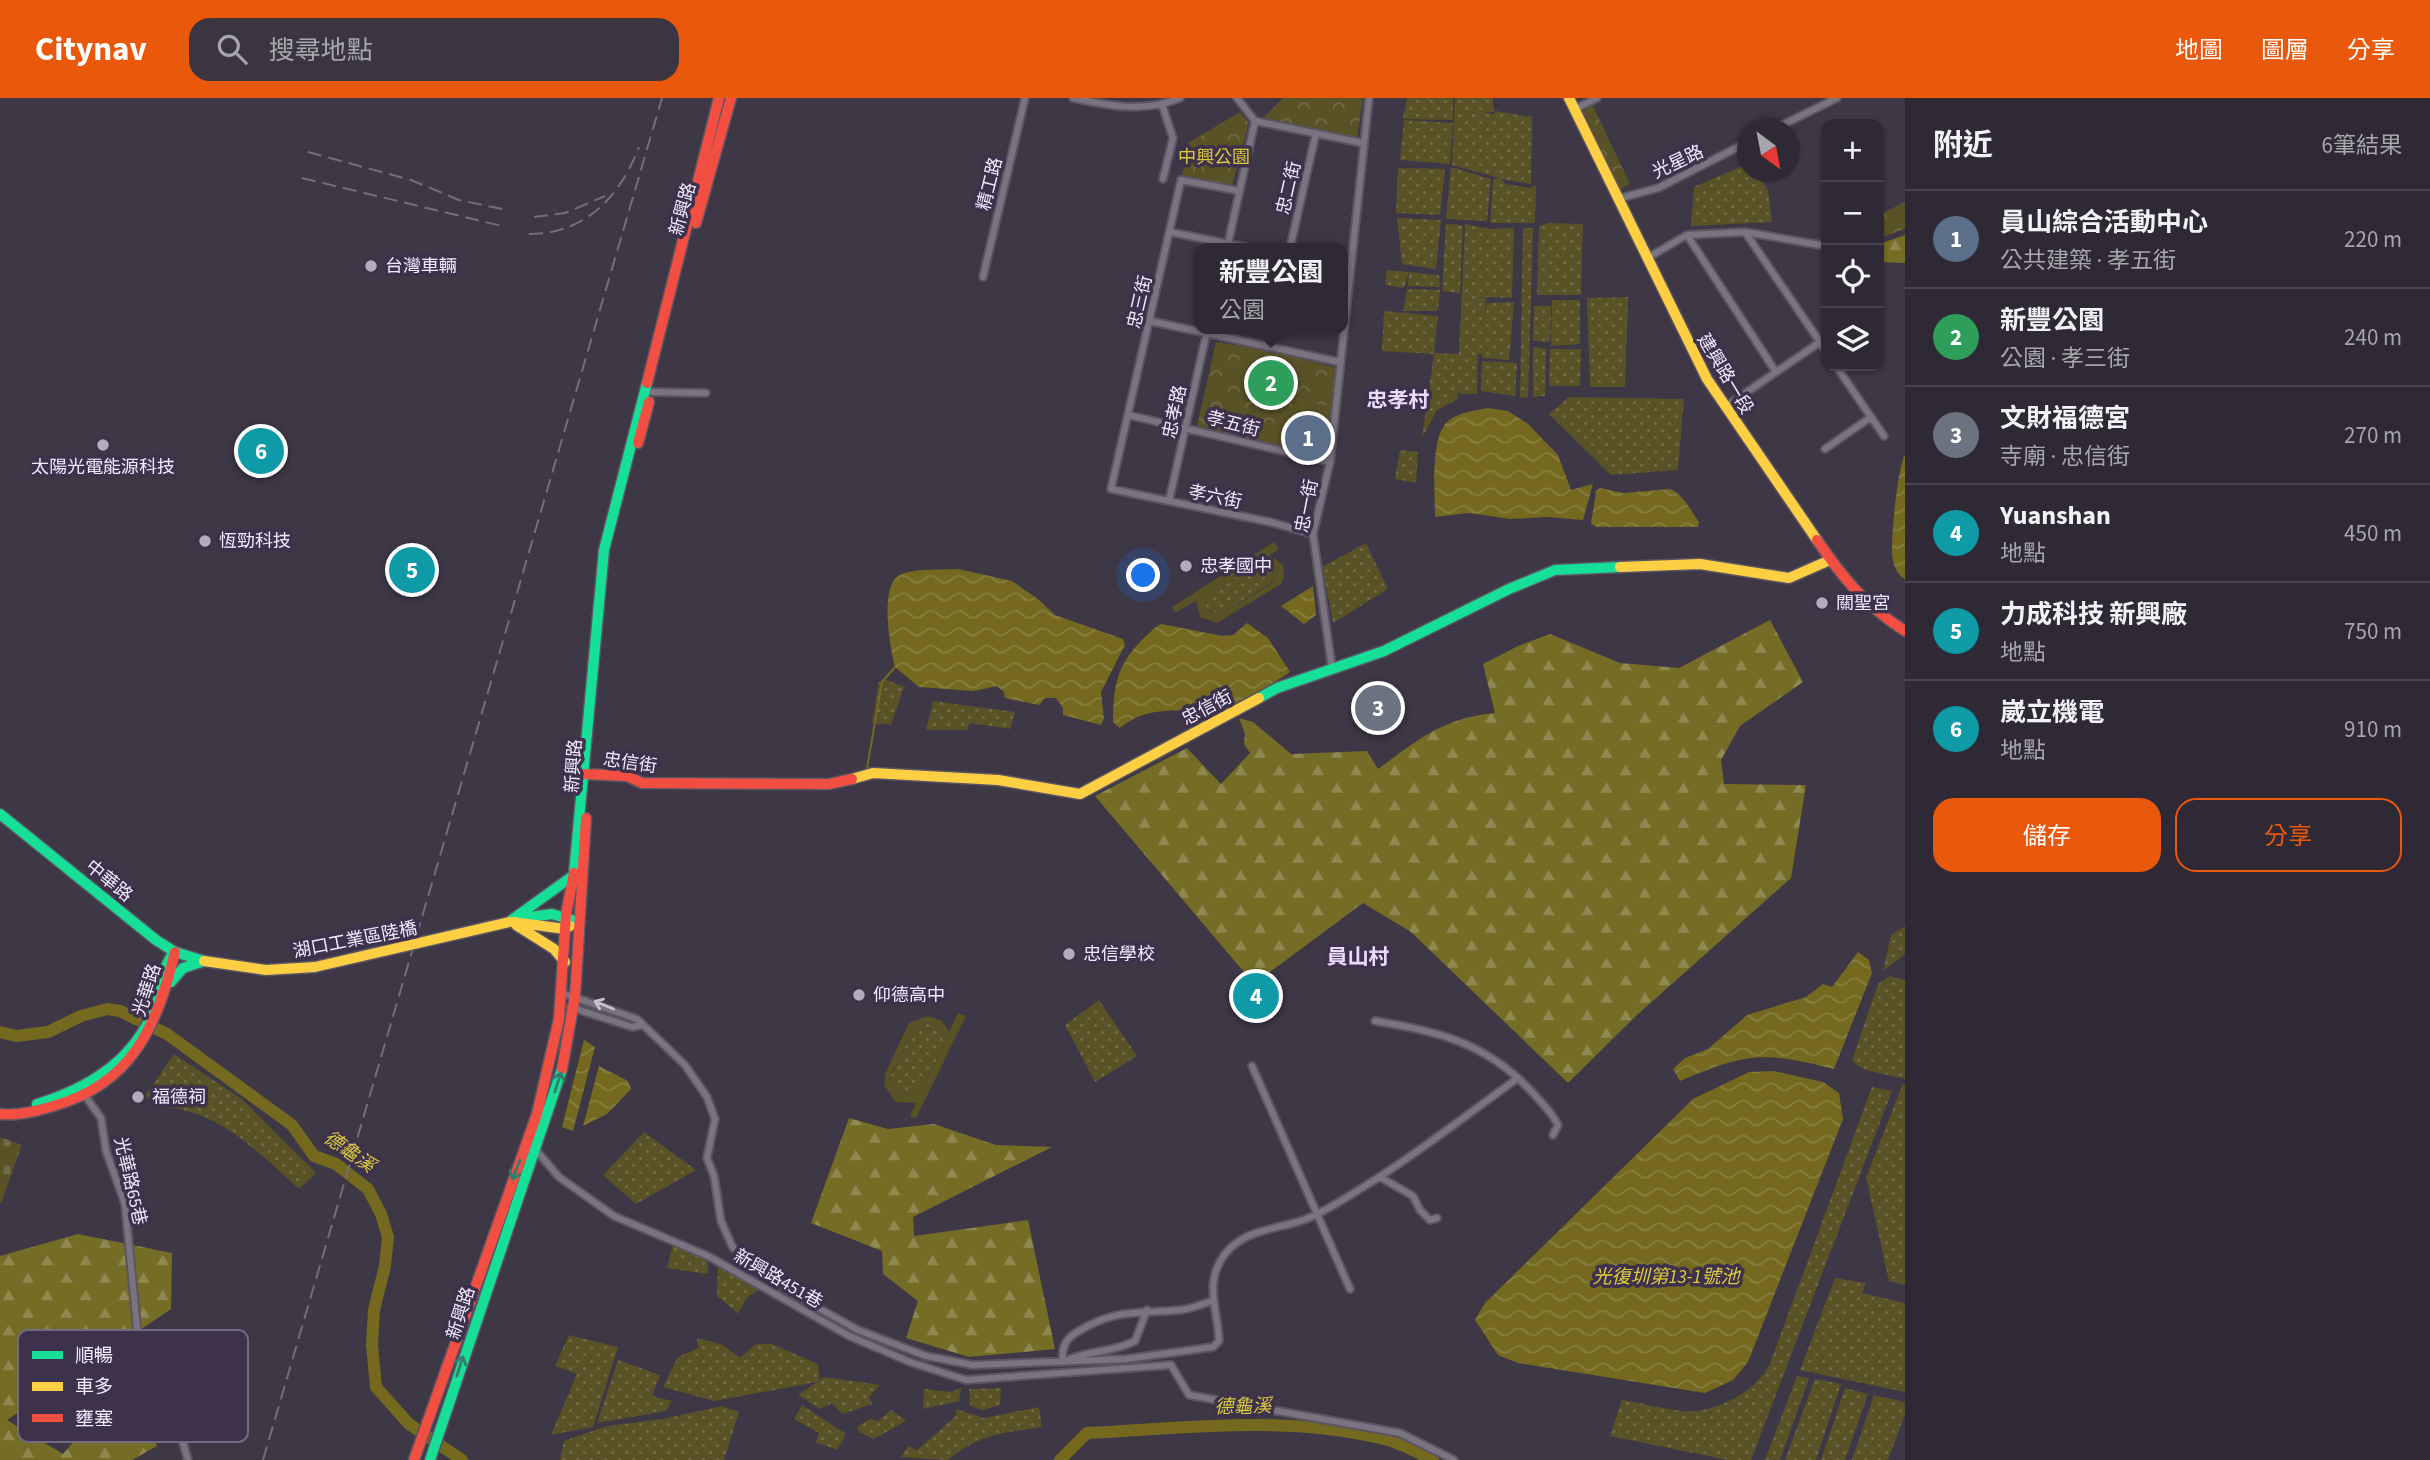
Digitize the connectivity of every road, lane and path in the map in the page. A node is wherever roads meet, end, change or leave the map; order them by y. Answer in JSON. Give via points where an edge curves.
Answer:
{"nodes":[{"id":1,"x":719,"y":98,"type":"edge"},
{"id":2,"x":731,"y":98,"type":"edge"},
{"id":3,"x":1025,"y":98,"type":"edge"},
{"id":4,"x":1073,"y":98,"type":"edge"},
{"id":5,"x":1180,"y":98,"type":"edge"},
{"id":6,"x":1237,"y":98,"type":"edge"},
{"id":7,"x":1369,"y":98,"type":"edge"},
{"id":8,"x":1569,"y":98,"type":"edge"},
{"id":9,"x":1597,"y":98,"type":"edge"},
{"id":10,"x":1838,"y":98,"type":"edge"},
{"id":11,"x":1825,"y":101,"type":"edge"},
{"id":12,"x":1162,"y":104,"type":"junction"},
{"id":13,"x":1575,"y":109,"type":"junction"},
{"id":14,"x":1792,"y":119,"type":"edge"},
{"id":15,"x":1255,"y":121,"type":"junction"},
{"id":16,"x":1316,"y":133,"type":"junction"},
{"id":17,"x":1363,"y":143,"type":"junction"},
{"id":18,"x":1737,"y":148,"type":"edge"},
{"id":19,"x":1163,"y":179,"type":"dead end"},
{"id":20,"x":1240,"y":191,"type":"junction"},
{"id":21,"x":1617,"y":199,"type":"junction"},
{"id":22,"x":1170,"y":232,"type":"junction"},
{"id":23,"x":1745,"y":232,"type":"junction"},
{"id":24,"x":1687,"y":235,"type":"junction"},
{"id":25,"x":1216,"y":243,"type":"edge"},
{"id":26,"x":1229,"y":243,"type":"edge"},
{"id":27,"x":1291,"y":243,"type":"edge"},
{"id":28,"x":1821,"y":245,"type":"edge"},
{"id":29,"x":1348,"y":251,"type":"edge"},
{"id":30,"x":1647,"y":258,"type":"junction"},
{"id":31,"x":983,"y":277,"type":"dead end"},
{"id":32,"x":1150,"y":321,"type":"junction"},
{"id":33,"x":1194,"y":328,"type":"edge"},
{"id":34,"x":1206,"y":334,"type":"edge"},
{"id":35,"x":1221,"y":334,"type":"edge"},
{"id":36,"x":1268,"y":334,"type":"edge"},
{"id":37,"x":1341,"y":334,"type":"edge"},
{"id":38,"x":1821,"y":337,"type":"edge"},
{"id":39,"x":1821,"y":341,"type":"edge"},
{"id":40,"x":1266,"y":347,"type":"junction"},
{"id":41,"x":1339,"y":362,"type":"junction"},
{"id":42,"x":1839,"y":371,"type":"edge"},
{"id":43,"x":1776,"y":372,"type":"junction"},
{"id":44,"x":652,"y":392,"type":"junction"},
{"id":45,"x":706,"y":393,"type":"dead end"},
{"id":46,"x":1725,"y":407,"type":"junction"},
{"id":47,"x":1128,"y":415,"type":"junction"},
{"id":48,"x":1871,"y":417,"type":"junction"},
{"id":49,"x":1186,"y":427,"type":"junction"},
{"id":50,"x":1884,"y":436,"type":"dead end"},
{"id":51,"x":1825,"y":449,"type":"dead end"},
{"id":52,"x":1330,"y":462,"type":"junction"},
{"id":53,"x":1111,"y":489,"type":"joint"},
{"id":54,"x":1169,"y":501,"type":"junction"},
{"id":55,"x":1313,"y":534,"type":"junction"},
{"id":56,"x":1830,"y":560,"type":"junction"},
{"id":57,"x":1902,"y":625,"type":"edge"},
{"id":58,"x":1332,"y":668,"type":"junction"},
{"id":59,"x":587,"y":773,"type":"junction"},
{"id":60,"x":0,"y":814,"type":"edge"},
{"id":61,"x":574,"y":876,"type":"junction"},
{"id":62,"x":566,"y":914,"type":"junction"},
{"id":63,"x":509,"y":922,"type":"junction"},
{"id":64,"x":579,"y":922,"type":"junction"},
{"id":65,"x":565,"y":929,"type":"junction"},
{"id":66,"x":175,"y":952,"type":"junction"},
{"id":67,"x":204,"y":961,"type":"junction"},
{"id":68,"x":565,"y":962,"type":"junction"},
{"id":69,"x":167,"y":990,"type":"junction"},
{"id":70,"x":562,"y":993,"type":"junction"},
{"id":71,"x":575,"y":996,"type":"junction"},
{"id":72,"x":561,"y":1005,"type":"junction"},
{"id":73,"x":574,"y":1008,"type":"junction"},
{"id":74,"x":1375,"y":1021,"type":"dead end"},
{"id":75,"x":642,"y":1025,"type":"junction"},
{"id":76,"x":148,"y":1027,"type":"junction"},
{"id":77,"x":1252,"y":1066,"type":"dead end"},
{"id":78,"x":1518,"y":1078,"type":"junction"},
{"id":79,"x":82,"y":1093,"type":"junction"},
{"id":80,"x":0,"y":1108,"type":"edge"},
{"id":81,"x":0,"y":1114,"type":"edge"},
{"id":82,"x":1553,"y":1135,"type":"dead end"},
{"id":83,"x":535,"y":1149,"type":"junction"},
{"id":84,"x":1380,"y":1177,"type":"junction"},
{"id":85,"x":1317,"y":1213,"type":"junction"},
{"id":86,"x":1437,"y":1218,"type":"dead end"},
{"id":87,"x":1350,"y":1289,"type":"dead end"},
{"id":88,"x":1212,"y":1301,"type":"junction"},
{"id":89,"x":1147,"y":1310,"type":"junction"},
{"id":90,"x":138,"y":1330,"type":"edge"},
{"id":91,"x":1063,"y":1362,"type":"junction"},
{"id":92,"x":183,"y":1442,"type":"edge"},
{"id":93,"x":431,"y":1456,"type":"edge"},
{"id":94,"x":188,"y":1460,"type":"edge"},
{"id":95,"x":414,"y":1460,"type":"edge"},
{"id":96,"x":1454,"y":1460,"type":"edge"}],
"edges":[{"from":1,"to":59,"type":"street","name":"新興路","via":[[604,550]]},
{"from":2,"to":44,"type":"street","name":"新興路"},
{"from":3,"to":31,"type":"street","name":"精工路"},
{"from":4,"to":12,"type":"street","via":[[1114,107]]},
{"from":5,"to":12,"type":"street"},
{"from":6,"to":15,"type":"street"},
{"from":7,"to":17,"type":"street","name":"忠一街"},
{"from":8,"to":13,"type":"street","name":"建興路一段"},
{"from":9,"to":13,"type":"street"},
{"from":10,"to":11,"type":"street"},
{"from":11,"to":14,"type":"street"},
{"from":12,"to":19,"type":"street","via":[[1173,138]]},
{"from":13,"to":21,"type":"street","name":"建興路一段"},
{"from":15,"to":16,"type":"street"},
{"from":15,"to":20,"type":"street"},
{"from":16,"to":17,"type":"street"},
{"from":16,"to":27,"type":"street","name":"忠二街"},
{"from":17,"to":29,"type":"street","name":"忠一街"},
{"from":18,"to":21,"type":"street","name":"光星路","via":[[1667,184]]},
{"from":20,"to":22,"type":"street","name":"忠三街","via":[[1181,180]]},
{"from":20,"to":26,"type":"street"},
{"from":21,"to":30,"type":"street","name":"建興路一段"},
{"from":22,"to":25,"type":"street"},
{"from":22,"to":32,"type":"street","name":"忠三街"},
{"from":23,"to":24,"type":"street"},
{"from":23,"to":28,"type":"street"},
{"from":23,"to":38,"type":"street"},
{"from":24,"to":30,"type":"street"},
{"from":24,"to":43,"type":"street"},
{"from":30,"to":46,"type":"street","name":"建興路一段"},
{"from":32,"to":33,"type":"street"},
{"from":32,"to":47,"type":"street","name":"忠三街"},
{"from":34,"to":49,"type":"street","name":"忠孝路"},
{"from":35,"to":40,"type":"street"},
{"from":36,"to":40,"type":"street"},
{"from":37,"to":41,"type":"street","name":"忠一街"},
{"from":39,"to":43,"type":"street"},
{"from":40,"to":41,"type":"street"},
{"from":41,"to":52,"type":"street","name":"忠一街"},
{"from":42,"to":48,"type":"street"},
{"from":43,"to":46,"type":"street"},
{"from":44,"to":45,"type":"street"},
{"from":44,"to":59,"type":"street","name":"新興路","via":[[606,568]]},
{"from":46,"to":56,"type":"street","name":"建興路一段"},
{"from":47,"to":49,"type":"street","name":"孝五街"},
{"from":47,"to":53,"type":"street","name":"忠三街"},
{"from":48,"to":50,"type":"street"},
{"from":48,"to":51,"type":"street"},
{"from":49,"to":52,"type":"street","name":"孝五街"},
{"from":49,"to":54,"type":"street","name":"忠孝路"},
{"from":52,"to":55,"type":"street","name":"忠一街"},
{"from":53,"to":54,"type":"street","name":"孝六街"},
{"from":54,"to":55,"type":"street","name":"孝六街"},
{"from":55,"to":58,"type":"street","name":"忠一街"},
{"from":56,"to":57,"type":"street","name":"建興路一段","via":[[1856,594]]},
{"from":56,"to":58,"type":"street","name":"忠信街","via":[[1789,578],[1700,564],[1555,570],[1384,651]]},
{"from":58,"to":59,"type":"street","name":"忠信街","via":[[1277,688],[1080,794],[998,780],[873,773],[840,783],[794,784],[642,783],[627,776]]},
{"from":59,"to":61,"type":"street","name":"新興路"},
{"from":59,"to":64,"type":"street","name":"新興路"},
{"from":60,"to":66,"type":"street","name":"中華路"},
{"from":61,"to":62,"type":"street","name":"新興路"},
{"from":61,"to":63,"type":"street"},
{"from":62,"to":63,"type":"street","via":[[540,913]]},
{"from":62,"to":64,"type":"street"},
{"from":62,"to":65,"type":"street","name":"新興路"},
{"from":63,"to":65,"type":"street"},
{"from":63,"to":67,"type":"street","name":"湖口工業區陸橋","bridge":true,"via":[[315,967],[266,970]]},
{"from":63,"to":68,"type":"street","via":[[554,948]]},
{"from":64,"to":65,"type":"street"},
{"from":64,"to":71,"type":"street","name":"新興路"},
{"from":65,"to":68,"type":"street","name":"新興路"},
{"from":66,"to":67,"type":"street","name":"中華路"},
{"from":66,"to":69,"type":"street","name":"光華路"},
{"from":66,"to":76,"type":"street","name":"光華路","via":[[164,964]]},
{"from":67,"to":69,"type":"street","via":[[178,972]]},
{"from":68,"to":70,"type":"street","name":"新興路"},
{"from":69,"to":76,"type":"street","name":"光華路"},
{"from":70,"to":71,"type":"street"},
{"from":70,"to":72,"type":"street","name":"新興路"},
{"from":71,"to":73,"type":"street","name":"新興路"},
{"from":75,"to":71,"type":"street","one_way":true,"via":[[637,1019]]},
{"from":72,"to":73,"type":"street"},
{"from":72,"to":95,"type":"street","name":"新興路","one_way":true,"via":[[537,1114]]},
{"from":73,"to":75,"type":"street","via":[[632,1027]]},
{"from":83,"to":73,"type":"street","name":"新興路","one_way":true,"via":[[561,1072]]},
{"from":74,"to":78,"type":"street","via":[[1458,1040],[1493,1057]]},
{"from":75,"to":91,"type":"street","via":[[685,1065],[707,1097],[715,1119],[707,1158],[716,1204],[732,1246],[745,1260],[858,1330],[926,1356],[973,1365]]},
{"from":76,"to":79,"type":"street","name":"光華路","via":[[121,1060]]},
{"from":77,"to":85,"type":"street"},
{"from":78,"to":82,"type":"street","via":[[1553,1116],[1558,1125]]},
{"from":78,"to":84,"type":"street"},
{"from":79,"to":80,"type":"street","name":"光華路","via":[[11,1110]]},
{"from":79,"to":81,"type":"street","name":"光華路","via":[[63,1105]]},
{"from":79,"to":90,"type":"street","name":"光華路65巷","via":[[102,1118],[106,1151],[125,1204]]},
{"from":93,"to":83,"type":"street","name":"新興路","one_way":true},
{"from":83,"to":96,"type":"street","name":"新興路451巷","via":[[559,1177],[614,1216],[708,1256],[878,1351],[967,1380],[1171,1365],[1189,1395],[1400,1433]]},
{"from":84,"to":85,"type":"street"},
{"from":84,"to":86,"type":"street","via":[[1413,1196],[1424,1216]]},
{"from":85,"to":87,"type":"street"},
{"from":85,"to":88,"type":"street","via":[[1260,1230],[1232,1247],[1216,1270]]},
{"from":88,"to":89,"type":"street","via":[[1181,1310]]},
{"from":88,"to":91,"type":"street","via":[[1219,1341],[1213,1347]]},
{"from":89,"to":91,"type":"street","via":[[1135,1341]]},
{"from":89,"to":91,"type":"street","via":[[1099,1318],[1067,1338]]},
{"from":92,"to":94,"type":"street","name":"光華路65巷"}]}
